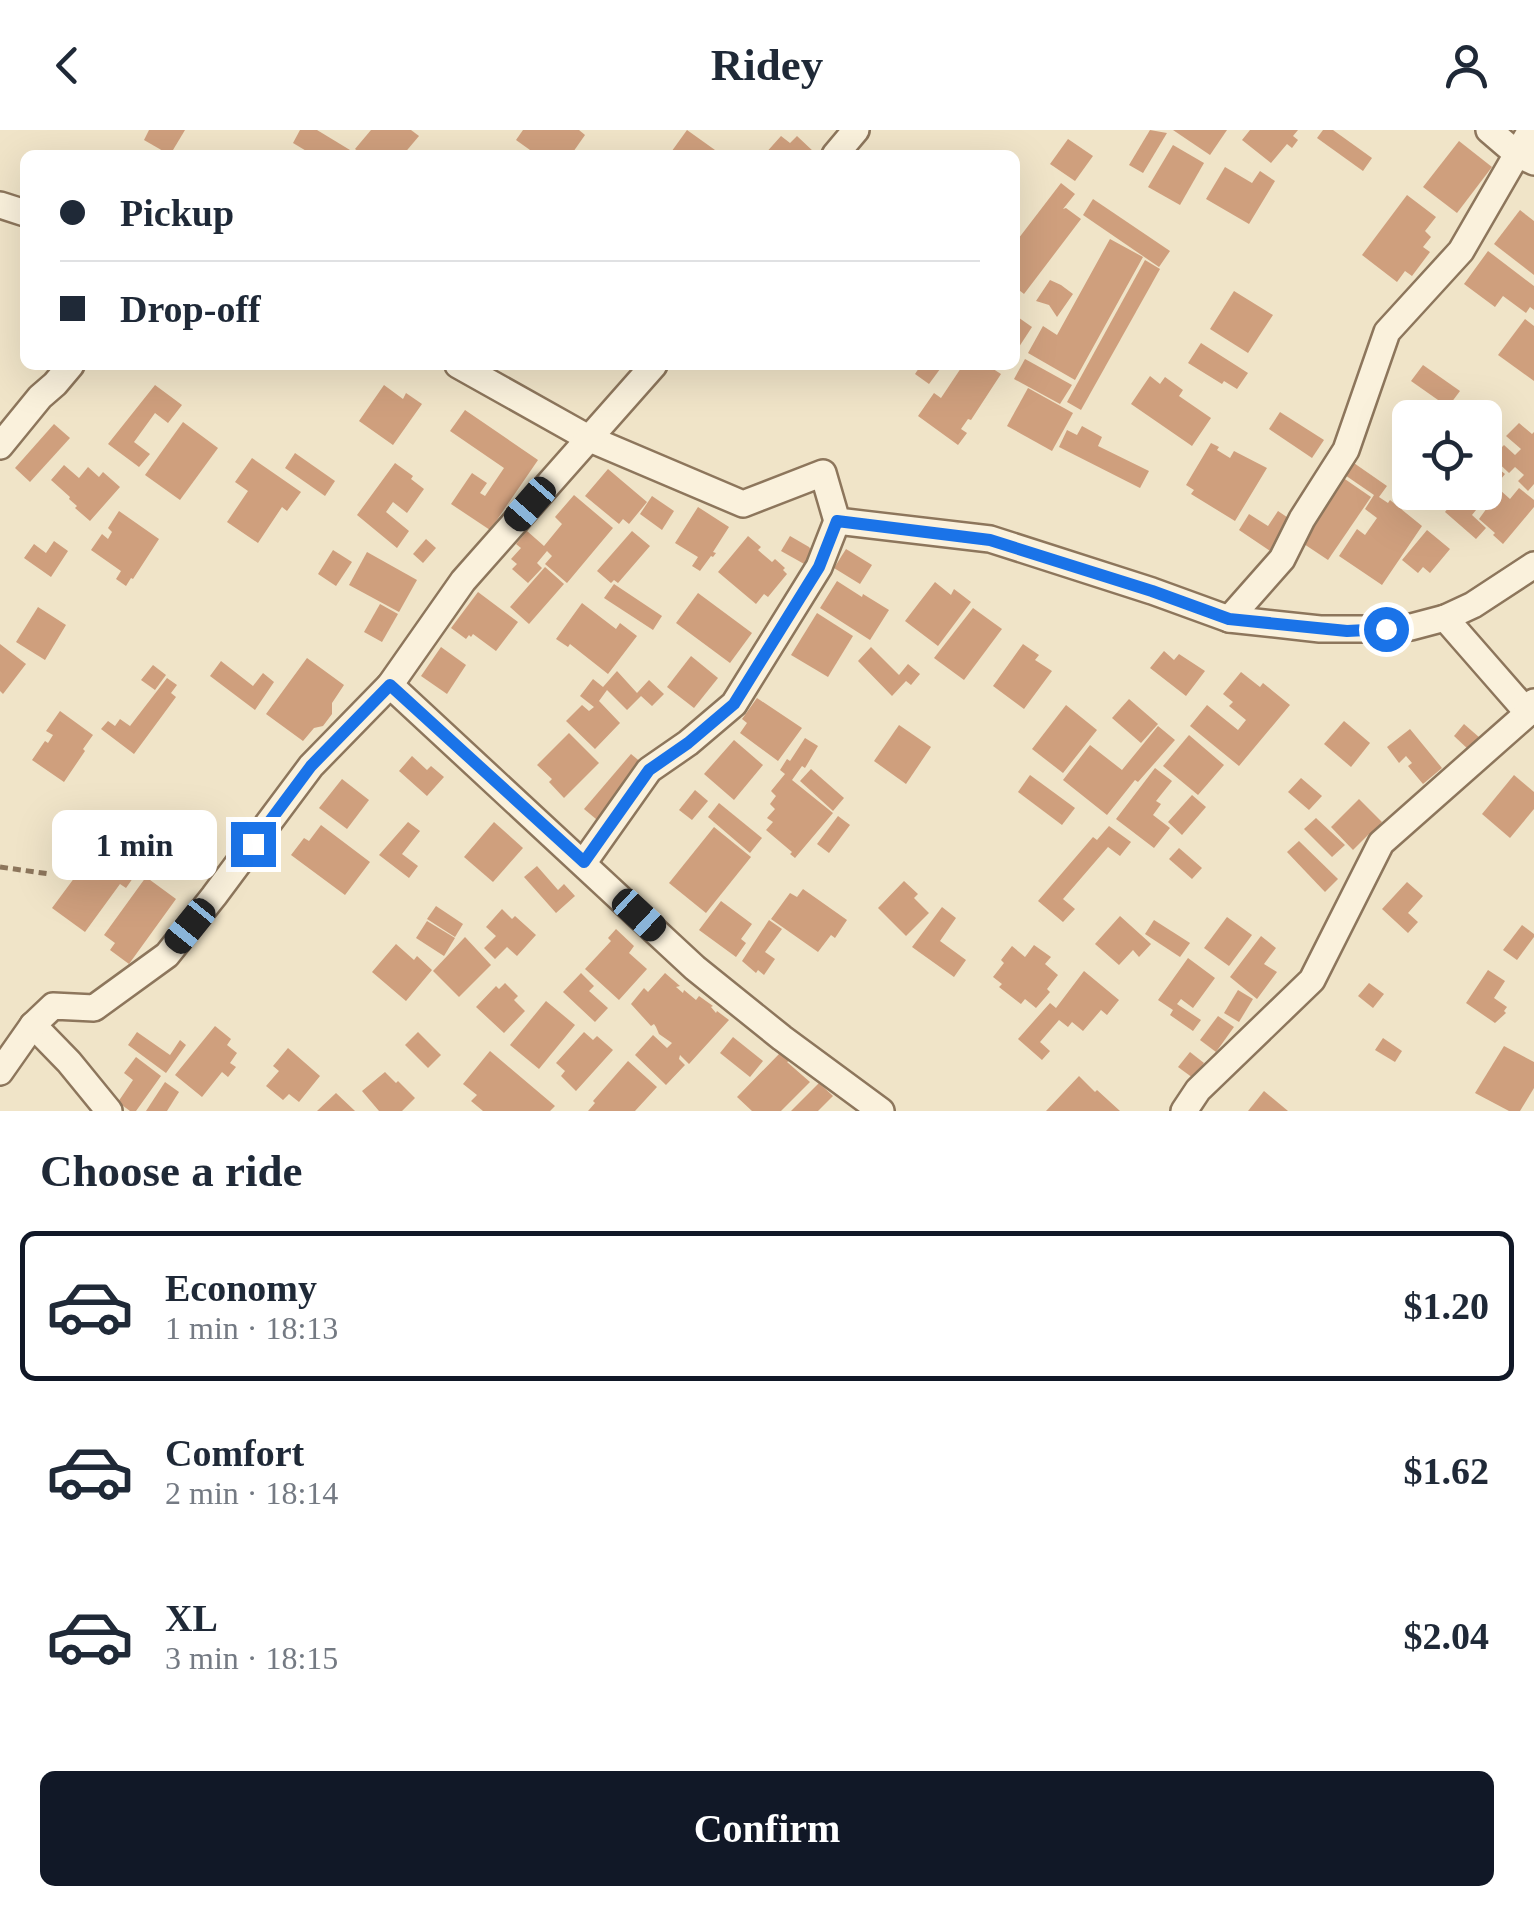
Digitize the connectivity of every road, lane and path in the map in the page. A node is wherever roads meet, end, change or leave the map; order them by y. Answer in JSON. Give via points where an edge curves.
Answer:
{"nodes":[{"id":1,"x":856,"y":130,"type":"edge"},
{"id":2,"x":1489,"y":130,"type":"edge"},
{"id":3,"x":1531,"y":130,"type":"edge"},
{"id":4,"x":839,"y":150,"type":"edge"},
{"id":5,"x":1526,"y":158,"type":"edge"},
{"id":6,"x":67,"y":370,"type":"edge"},
{"id":7,"x":467,"y":370,"type":"edge"},
{"id":8,"x":650,"y":370,"type":"edge"},
{"id":9,"x":590,"y":439,"type":"junction"},
{"id":10,"x":0,"y":446,"type":"edge"},
{"id":11,"x":837,"y":521,"type":"junction"},
{"id":12,"x":1534,"y":565,"type":"edge"},
{"id":13,"x":1445,"y":618,"type":"junction"},
{"id":14,"x":1229,"y":619,"type":"junction"},
{"id":15,"x":390,"y":685,"type":"junction"},
{"id":16,"x":1531,"y":708,"type":"edge"},
{"id":17,"x":584,"y":862,"type":"junction"},
{"id":18,"x":0,"y":867,"type":"edge"},
{"id":19,"x":50,"y":874,"type":"dead end"},
{"id":20,"x":33,"y":1025,"type":"junction"},
{"id":21,"x":0,"y":1072,"type":"edge"},
{"id":22,"x":109,"y":1111,"type":"edge"},
{"id":23,"x":881,"y":1111,"type":"edge"},
{"id":24,"x":1184,"y":1111,"type":"edge"}],
"edges":[{"from":1,"to":4,"type":"street"},
{"from":2,"to":5,"type":"street"},
{"from":3,"to":5,"type":"street"},
{"from":5,"to":14,"type":"street","via":[[1461,251],[1387,332],[1346,450],[1282,559]]},
{"from":6,"to":10,"type":"street"},
{"from":7,"to":9,"type":"street"},
{"from":8,"to":9,"type":"street"},
{"from":9,"to":11,"type":"street","via":[[742,504],[823,473]]},
{"from":9,"to":15,"type":"street","via":[[463,581]]},
{"from":11,"to":14,"type":"street","via":[[990,540]]},
{"from":11,"to":17,"type":"street","via":[[819,567],[734,704],[649,770]]},
{"from":12,"to":13,"type":"street"},
{"from":13,"to":14,"type":"street","via":[[1347,631]]},
{"from":13,"to":16,"type":"street"},
{"from":15,"to":17,"type":"street"},
{"from":15,"to":20,"type":"street","via":[[311,766],[167,955],[94,1008],[52,1006]]},
{"from":16,"to":24,"type":"street","via":[[1381,842],[1312,980]]},
{"from":17,"to":23,"type":"street","via":[[695,968]]},
{"from":18,"to":19,"type":"path"},
{"from":20,"to":21,"type":"street"},
{"from":20,"to":22,"type":"street"}]}
